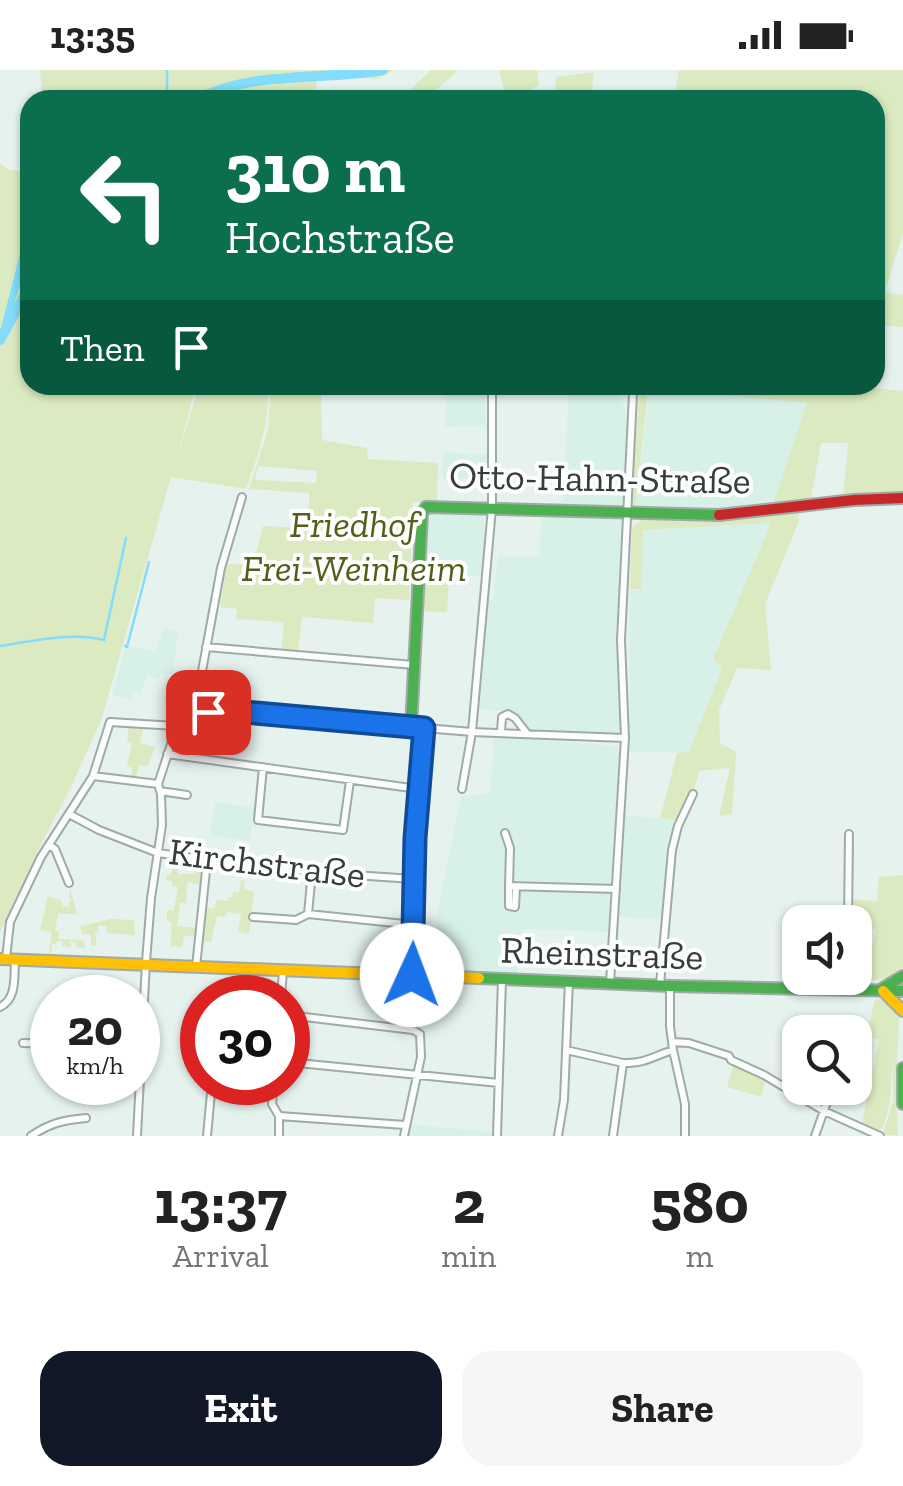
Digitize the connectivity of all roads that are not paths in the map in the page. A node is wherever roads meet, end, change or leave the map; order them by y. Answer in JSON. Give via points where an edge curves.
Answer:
{"nodes":[{"id":1,"x":492,"y":395,"type":"edge"},
{"id":2,"x":633,"y":395,"type":"edge"},
{"id":3,"x":242,"y":497,"type":"dead end"},
{"id":4,"x":903,"y":498,"type":"edge"},
{"id":5,"x":492,"y":508,"type":"junction"},
{"id":6,"x":627,"y":514,"type":"junction"},
{"id":7,"x":206,"y":647,"type":"junction"},
{"id":8,"x":414,"y":665,"type":"junction"},
{"id":9,"x":193,"y":713,"type":"junction"},
{"id":10,"x":177,"y":726,"type":"junction"},
{"id":11,"x":418,"y":728,"type":"junction"},
{"id":12,"x":472,"y":732,"type":"junction"},
{"id":13,"x":501,"y":732,"type":"junction"},
{"id":14,"x":527,"y":733,"type":"junction"},
{"id":15,"x":624,"y":738,"type":"junction"},
{"id":16,"x":167,"y":754,"type":"junction"},
{"id":17,"x":264,"y":766,"type":"junction"},
{"id":18,"x":93,"y":776,"type":"junction"},
{"id":19,"x":350,"y":780,"type":"junction"},
{"id":20,"x":160,"y":788,"type":"junction"},
{"id":21,"x":462,"y":789,"type":"dead end"},
{"id":22,"x":418,"y":790,"type":"junction"},
{"id":23,"x":693,"y":794,"type":"dead end"},
{"id":24,"x":188,"y":796,"type":"dead end"},
{"id":25,"x":68,"y":814,"type":"junction"},
{"id":26,"x":506,"y":832,"type":"dead end"},
{"id":27,"x":850,"y":834,"type":"dead end"},
{"id":28,"x":49,"y":845,"type":"junction"},
{"id":29,"x":158,"y":853,"type":"junction"},
{"id":30,"x":207,"y":861,"type":"junction"},
{"id":31,"x":312,"y":872,"type":"junction"},
{"id":32,"x":414,"y":878,"type":"junction"},
{"id":33,"x":69,"y":884,"type":"dead end"},
{"id":34,"x":616,"y":889,"type":"junction"},
{"id":35,"x":848,"y":905,"type":"edge"},
{"id":36,"x":308,"y":914,"type":"junction"},
{"id":37,"x":253,"y":917,"type":"dead end"},
{"id":38,"x":414,"y":925,"type":"junction"},
{"id":39,"x":7,"y":959,"type":"edge"},
{"id":40,"x":146,"y":965,"type":"junction"},
{"id":41,"x":196,"y":967,"type":"junction"},
{"id":42,"x":284,"y":970,"type":"junction"},
{"id":43,"x":145,"y":975,"type":"edge"},
{"id":44,"x":283,"y":975,"type":"edge"},
{"id":45,"x":412,"y":975,"type":"junction"},
{"id":46,"x":903,"y":976,"type":"edge"},
{"id":47,"x":502,"y":979,"type":"junction"},
{"id":48,"x":569,"y":982,"type":"junction"},
{"id":49,"x":610,"y":983,"type":"junction"},
{"id":50,"x":782,"y":985,"type":"edge"},
{"id":51,"x":665,"y":986,"type":"junction"},
{"id":52,"x":872,"y":989,"type":"edge"},
{"id":53,"x":880,"y":990,"type":"junction"},
{"id":54,"x":903,"y":991,"type":"edge"},
{"id":55,"x":0,"y":1007,"type":"edge"},
{"id":56,"x":903,"y":1012,"type":"edge"},
{"id":57,"x":310,"y":1018,"type":"edge"},
{"id":58,"x":23,"y":1043,"type":"dead end"},
{"id":59,"x":30,"y":1043,"type":"edge"},
{"id":60,"x":672,"y":1046,"type":"junction"},
{"id":61,"x":566,"y":1050,"type":"junction"},
{"id":62,"x":623,"y":1063,"type":"junction"},
{"id":63,"x":310,"y":1064,"type":"edge"},
{"id":64,"x":903,"y":1068,"type":"edge"},
{"id":65,"x":416,"y":1076,"type":"junction"},
{"id":66,"x":499,"y":1083,"type":"junction"},
{"id":67,"x":903,"y":1104,"type":"edge"},
{"id":68,"x":138,"y":1105,"type":"edge"},
{"id":69,"x":210,"y":1105,"type":"edge"},
{"id":70,"x":272,"y":1105,"type":"edge"},
{"id":71,"x":826,"y":1105,"type":"edge"},
{"id":72,"x":824,"y":1111,"type":"junction"},
{"id":73,"x":278,"y":1116,"type":"junction"},
{"id":74,"x":86,"y":1118,"type":"dead end"},
{"id":75,"x":406,"y":1125,"type":"junction"},
{"id":76,"x":31,"y":1136,"type":"edge"},
{"id":77,"x":137,"y":1136,"type":"edge"},
{"id":78,"x":207,"y":1136,"type":"edge"},
{"id":79,"x":279,"y":1136,"type":"edge"},
{"id":80,"x":404,"y":1136,"type":"edge"},
{"id":81,"x":497,"y":1136,"type":"edge"},
{"id":82,"x":558,"y":1136,"type":"edge"},
{"id":83,"x":613,"y":1136,"type":"edge"},
{"id":84,"x":685,"y":1136,"type":"edge"},
{"id":85,"x":815,"y":1136,"type":"edge"},
{"id":86,"x":880,"y":1136,"type":"edge"}],
"edges":[{"from":1,"to":5,"type":"street"},
{"from":2,"to":6,"type":"street"},
{"from":3,"to":7,"type":"street"},
{"from":4,"to":6,"type":"street","name":"Otto-Hahn-Straße","via":[[744,514]]},
{"from":5,"to":6,"type":"street","name":"Otto-Hahn-Straße"},
{"from":5,"to":8,"type":"street","name":"Otto-Hahn-Straße","via":[[424,509]]},
{"from":5,"to":12,"type":"street"},
{"from":6,"to":15,"type":"street"},
{"from":7,"to":8,"type":"street"},
{"from":7,"to":9,"type":"street"},
{"from":8,"to":11,"type":"street"},
{"from":9,"to":10,"type":"street"},
{"from":9,"to":11,"type":"street"},
{"from":10,"to":16,"type":"street"},
{"from":10,"to":18,"type":"street","via":[[110,722]]},
{"from":11,"to":12,"type":"street"},
{"from":11,"to":22,"type":"street"},
{"from":12,"to":13,"type":"street"},
{"from":12,"to":21,"type":"street"},
{"from":13,"to":14,"type":"street"},
{"from":13,"to":14,"type":"street","via":[[508,714]]},
{"from":14,"to":15,"type":"street"},
{"from":15,"to":34,"type":"street"},
{"from":16,"to":17,"type":"street"},
{"from":16,"to":20,"type":"street"},
{"from":17,"to":19,"type":"street"},
{"from":17,"to":19,"type":"street","via":[[258,820],[344,830]]},
{"from":18,"to":20,"type":"street"},
{"from":18,"to":25,"type":"street"},
{"from":19,"to":22,"type":"street"},
{"from":20,"to":24,"type":"street"},
{"from":20,"to":29,"type":"street"},
{"from":22,"to":32,"type":"street"},
{"from":23,"to":51,"type":"street","via":[[672,850]]},
{"from":25,"to":28,"type":"street"},
{"from":25,"to":29,"type":"street","name":"Kirchstraße"},
{"from":26,"to":34,"type":"street","via":[[513,886]]},
{"from":27,"to":35,"type":"street"},
{"from":28,"to":33,"type":"street"},
{"from":28,"to":39,"type":"street","via":[[12,919]]},
{"from":29,"to":30,"type":"street","name":"Kirchstraße"},
{"from":29,"to":40,"type":"street"},
{"from":30,"to":31,"type":"street","name":"Kirchstraße"},
{"from":30,"to":41,"type":"street"},
{"from":31,"to":32,"type":"street","name":"Kirchstraße"},
{"from":31,"to":36,"type":"street"},
{"from":32,"to":38,"type":"street"},
{"from":34,"to":49,"type":"street"},
{"from":36,"to":37,"type":"street","via":[[296,920]]},
{"from":36,"to":38,"type":"street"},
{"from":38,"to":45,"type":"street"},
{"from":39,"to":40,"type":"street","name":"Rheinstraße"},
{"from":39,"to":55,"type":"street","via":[[12,995]]},
{"from":40,"to":41,"type":"street","name":"Rheinstraße"},
{"from":40,"to":43,"type":"street"},
{"from":41,"to":42,"type":"street","name":"Rheinstraße"},
{"from":42,"to":44,"type":"street"},
{"from":42,"to":45,"type":"street","name":"Rheinstraße"},
{"from":45,"to":47,"type":"street","name":"Rheinstraße"},
{"from":46,"to":53,"type":"street"},
{"from":47,"to":48,"type":"street","name":"Rheinstraße"},
{"from":47,"to":66,"type":"street"},
{"from":48,"to":49,"type":"street","name":"Rheinstraße"},
{"from":48,"to":61,"type":"street"},
{"from":49,"to":51,"type":"street","name":"Rheinstraße"},
{"from":50,"to":51,"type":"street","name":"Rheinstraße"},
{"from":51,"to":60,"type":"street"},
{"from":52,"to":53,"type":"street","name":"Rheinstraße"},
{"from":53,"to":54,"type":"street","name":"Rheinstraße"},
{"from":53,"to":56,"type":"street"},
{"from":57,"to":65,"type":"street","via":[[413,1030],[422,1039]]},
{"from":58,"to":59,"type":"street"},
{"from":60,"to":62,"type":"street","via":[[644,1063]]},
{"from":60,"to":72,"type":"street","via":[[689,1043],[729,1056]]},
{"from":60,"to":84,"type":"street","via":[[686,1104]]},
{"from":61,"to":62,"type":"street"},
{"from":61,"to":82,"type":"street"},
{"from":62,"to":83,"type":"street"},
{"from":63,"to":65,"type":"street"},
{"from":64,"to":67,"type":"street"},
{"from":65,"to":66,"type":"street"},
{"from":65,"to":75,"type":"street"},
{"from":66,"to":81,"type":"street"},
{"from":68,"to":77,"type":"street"},
{"from":69,"to":78,"type":"street"},
{"from":70,"to":73,"type":"street"},
{"from":71,"to":72,"type":"street"},
{"from":72,"to":85,"type":"street"},
{"from":72,"to":86,"type":"street"},
{"from":73,"to":75,"type":"street"},
{"from":73,"to":79,"type":"street"},
{"from":74,"to":76,"type":"street","via":[[61,1120]]},
{"from":75,"to":80,"type":"street"}]}
